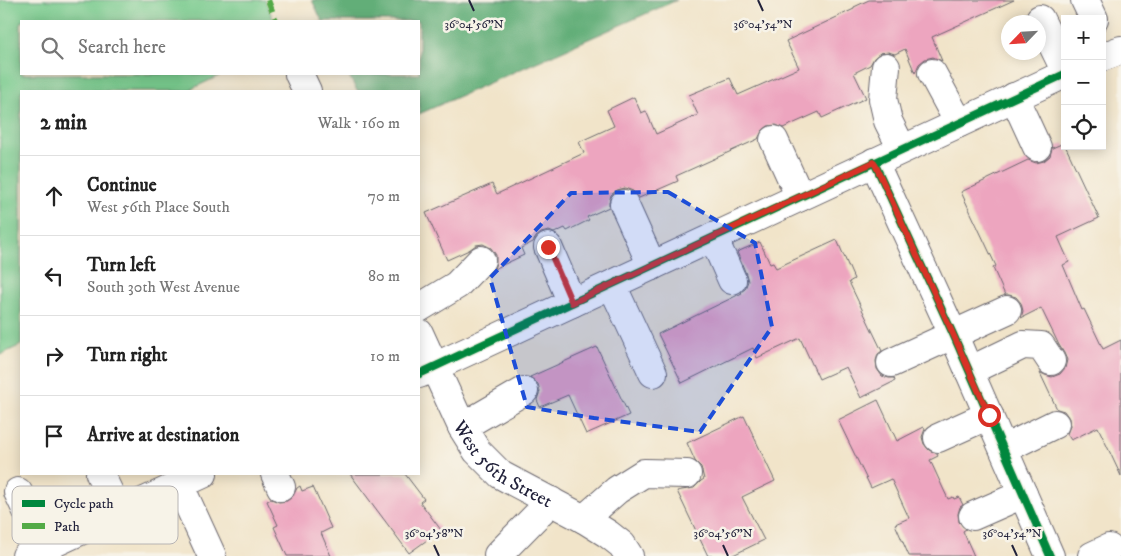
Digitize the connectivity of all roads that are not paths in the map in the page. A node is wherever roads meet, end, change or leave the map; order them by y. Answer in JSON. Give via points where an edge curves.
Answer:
{"nodes":[{"id":1,"x":1085,"y":0,"type":"edge"},
{"id":2,"x":1092,"y":15,"type":"edge"},
{"id":3,"x":1046,"y":31,"type":"edge"},
{"id":4,"x":1061,"y":62,"type":"edge"},
{"id":5,"x":886,"y":67,"type":"dead end"},
{"id":6,"x":932,"y":73,"type":"dead end"},
{"id":7,"x":299,"y":75,"type":"edge"},
{"id":8,"x":1061,"y":76,"type":"edge"},
{"id":9,"x":307,"y":90,"type":"edge"},
{"id":10,"x":1014,"y":97,"type":"junction"},
{"id":11,"x":959,"y":123,"type":"junction"},
{"id":12,"x":774,"y":140,"type":"dead end"},
{"id":13,"x":1037,"y":147,"type":"dead end"},
{"id":14,"x":902,"y":149,"type":"junction"},
{"id":15,"x":874,"y":162,"type":"junction"},
{"id":16,"x":800,"y":197,"type":"junction"},
{"id":17,"x":624,"y":204,"type":"dead end"},
{"id":18,"x":713,"y":237,"type":"junction"},
{"id":19,"x":548,"y":247,"type":"dead end"},
{"id":20,"x":480,"y":260,"type":"dead end"},
{"id":21,"x":652,"y":266,"type":"junction"},
{"id":22,"x":732,"y":280,"type":"dead end"},
{"id":23,"x":612,"y":285,"type":"junction"},
{"id":24,"x":572,"y":303,"type":"junction"},
{"id":25,"x":420,"y":307,"type":"edge"},
{"id":26,"x":1007,"y":310,"type":"dead end"},
{"id":27,"x":953,"y":334,"type":"junction"},
{"id":28,"x":420,"y":339,"type":"edge"},
{"id":29,"x":1051,"y":361,"type":"dead end"},
{"id":30,"x":891,"y":363,"type":"dead end"},
{"id":31,"x":426,"y":370,"type":"edge"},
{"id":32,"x":969,"y":371,"type":"junction"},
{"id":33,"x":653,"y":373,"type":"dead end"},
{"id":34,"x":524,"y":391,"type":"dead end"},
{"id":35,"x":989,"y":415,"type":"junction"},
{"id":36,"x":1056,"y":424,"type":"dead end"},
{"id":37,"x":462,"y":427,"type":"junction"},
{"id":38,"x":938,"y":438,"type":"dead end"},
{"id":39,"x":1004,"y":449,"type":"junction"},
{"id":40,"x":688,"y":474,"type":"dead end"},
{"id":41,"x":189,"y":478,"type":"edge"},
{"id":42,"x":173,"y":486,"type":"edge"},
{"id":43,"x":1023,"y":494,"type":"junction"},
{"id":44,"x":551,"y":502,"type":"junction"},
{"id":45,"x":973,"y":516,"type":"dead end"},
{"id":46,"x":584,"y":519,"type":"junction"},
{"id":47,"x":52,"y":544,"type":"edge"},
{"id":48,"x":35,"y":552,"type":"edge"},
{"id":49,"x":212,"y":556,"type":"edge"},
{"id":50,"x":498,"y":556,"type":"edge"},
{"id":51,"x":629,"y":556,"type":"edge"},
{"id":52,"x":1050,"y":556,"type":"edge"}],
"edges":[{"from":1,"to":2,"type":"street"},
{"from":3,"to":4,"type":"street"},
{"from":5,"to":14,"type":"street","via":[[883,99],[888,121]]},
{"from":6,"to":11,"type":"street"},
{"from":7,"to":9,"type":"street"},
{"from":8,"to":10,"type":"street"},
{"from":10,"to":11,"type":"street"},
{"from":10,"to":13,"type":"street"},
{"from":11,"to":14,"type":"street"},
{"from":12,"to":16,"type":"street"},
{"from":14,"to":15,"type":"street"},
{"from":15,"to":16,"type":"street"},
{"from":15,"to":27,"type":"street"},
{"from":16,"to":18,"type":"street"},
{"from":17,"to":21,"type":"street"},
{"from":18,"to":21,"type":"street"},
{"from":18,"to":22,"type":"street"},
{"from":19,"to":24,"type":"street"},
{"from":20,"to":25,"type":"street","via":[[457,285]]},
{"from":21,"to":23,"type":"street"},
{"from":23,"to":24,"type":"street"},
{"from":23,"to":33,"type":"street"},
{"from":24,"to":31,"type":"street"},
{"from":26,"to":27,"type":"street"},
{"from":27,"to":30,"type":"street"},
{"from":27,"to":32,"type":"street"},
{"from":28,"to":31,"type":"street","name":"West 56th Street"},
{"from":29,"to":32,"type":"street","via":[[1041,346],[1022,345]]},
{"from":31,"to":37,"type":"street","name":"West 56th Street"},
{"from":32,"to":35,"type":"street"},
{"from":34,"to":37,"type":"street"},
{"from":35,"to":38,"type":"street"},
{"from":35,"to":39,"type":"street"},
{"from":36,"to":39,"type":"street"},
{"from":37,"to":44,"type":"street","name":"West 56th Street","via":[[477,451],[501,475]]},
{"from":39,"to":43,"type":"street"},
{"from":40,"to":46,"type":"street","via":[[644,473],[617,490]]},
{"from":41,"to":42,"type":"street"},
{"from":41,"to":49,"type":"street"},
{"from":43,"to":45,"type":"street"},
{"from":43,"to":52,"type":"street"},
{"from":44,"to":46,"type":"street","name":"West 56th Street"},
{"from":44,"to":50,"type":"street"},
{"from":46,"to":51,"type":"street","name":"West 56th Street","via":[[622,545]]},
{"from":47,"to":48,"type":"street"}]}
